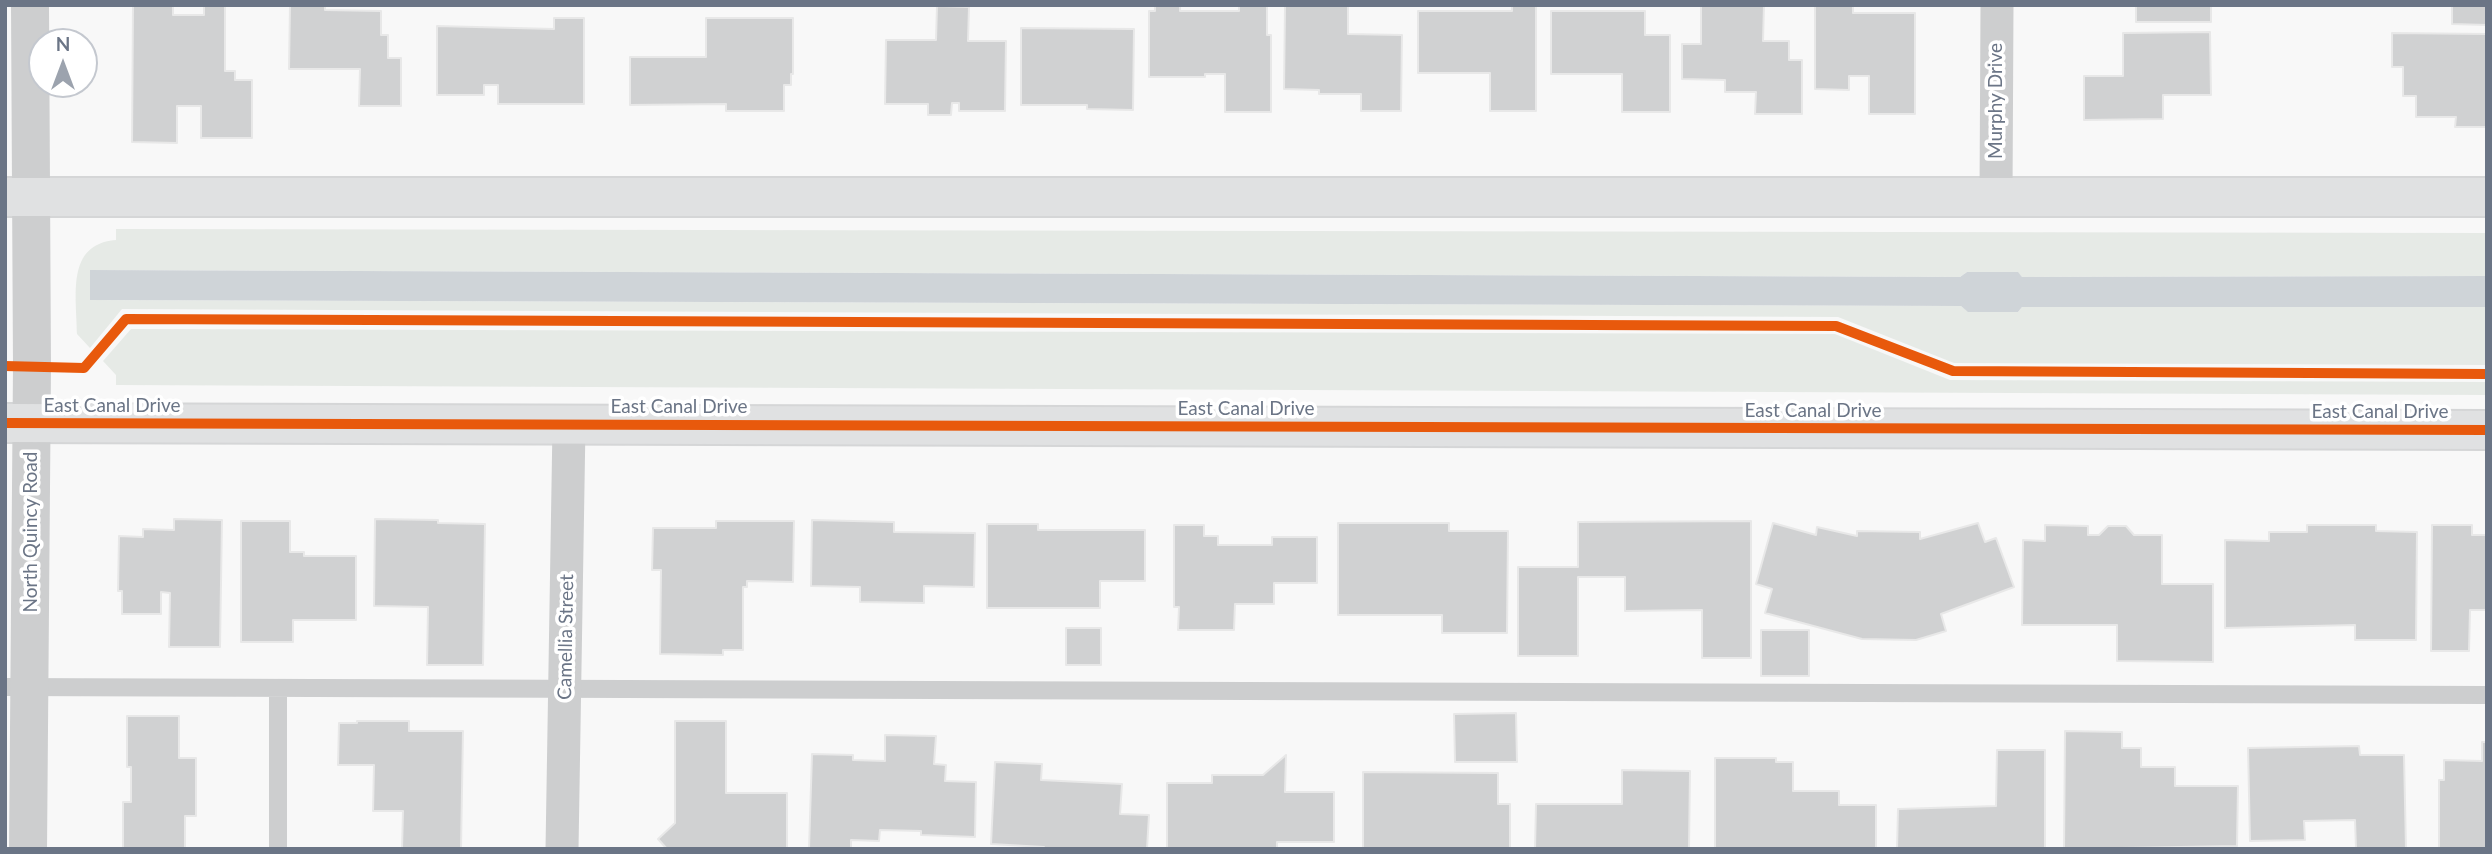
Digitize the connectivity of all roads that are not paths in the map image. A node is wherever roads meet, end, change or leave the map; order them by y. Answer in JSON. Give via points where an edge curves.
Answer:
{"nodes":[{"id":1,"x":30,"y":5,"type":"edge"},
{"id":2,"x":1997,"y":5,"type":"edge"},
{"id":3,"x":18,"y":197,"type":"edge"},
{"id":4,"x":1996,"y":197,"type":"junction"},
{"id":5,"x":2487,"y":197,"type":"edge"},
{"id":6,"x":18,"y":423,"type":"edge"},
{"id":7,"x":569,"y":425,"type":"junction"},
{"id":8,"x":2487,"y":430,"type":"edge"},
{"id":9,"x":17,"y":687,"type":"edge"},
{"id":10,"x":278,"y":688,"type":"junction"},
{"id":11,"x":565,"y":689,"type":"junction"},
{"id":12,"x":2487,"y":695,"type":"edge"},
{"id":13,"x":28,"y":849,"type":"edge"},
{"id":14,"x":278,"y":849,"type":"edge"},
{"id":15,"x":562,"y":849,"type":"edge"}],
"edges":[{"from":1,"to":3,"type":"street","name":"North Quincy Road"},
{"from":2,"to":4,"type":"street","name":"Murphy Drive"},
{"from":3,"to":4,"type":"main road"},
{"from":3,"to":6,"type":"street","name":"North Quincy Road"},
{"from":4,"to":5,"type":"main road"},
{"from":6,"to":7,"type":"main road","name":"East Canal Drive"},
{"from":6,"to":9,"type":"street","name":"North Quincy Road"},
{"from":7,"to":8,"type":"main road","name":"East Canal Drive"},
{"from":7,"to":11,"type":"street","name":"Camellia Street"},
{"from":9,"to":10,"type":"lane"},
{"from":9,"to":13,"type":"street","name":"North Quincy Road"},
{"from":10,"to":11,"type":"lane"},
{"from":10,"to":14,"type":"lane"},
{"from":11,"to":12,"type":"lane"},
{"from":11,"to":15,"type":"street","name":"Camellia Street"}]}
